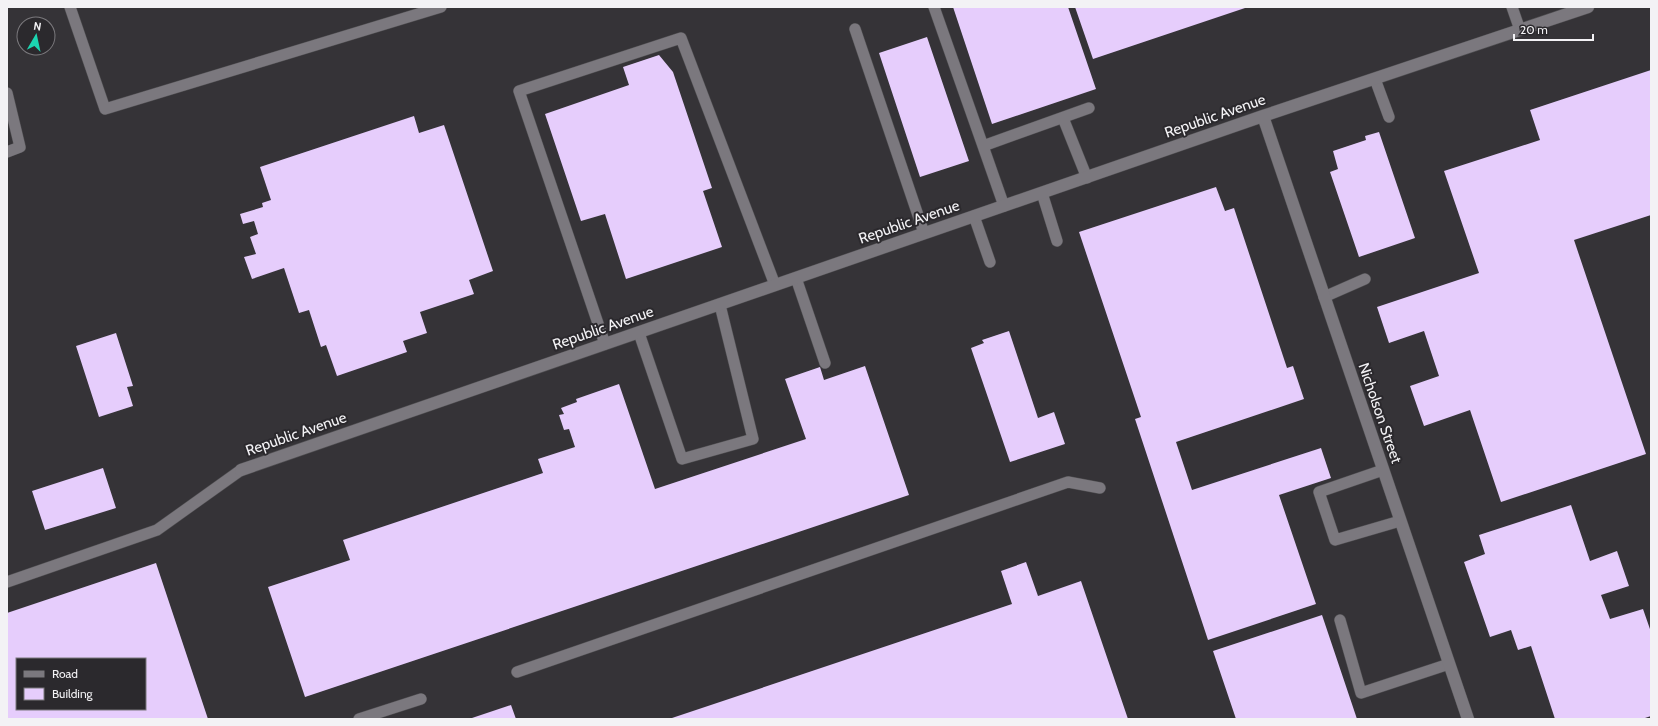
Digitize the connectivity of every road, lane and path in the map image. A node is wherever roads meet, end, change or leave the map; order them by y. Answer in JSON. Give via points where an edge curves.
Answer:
{"nodes":[{"id":1,"x":70,"y":7,"type":"edge"},
{"id":2,"x":441,"y":7,"type":"edge"},
{"id":3,"x":934,"y":7,"type":"edge"},
{"id":4,"x":1512,"y":7,"type":"edge"},
{"id":5,"x":1588,"y":7,"type":"edge"},
{"id":6,"x":1572,"y":10,"type":"edge"},
{"id":7,"x":855,"y":29,"type":"dead end"},
{"id":8,"x":1520,"y":30,"type":"junction"},
{"id":9,"x":1375,"y":79,"type":"junction"},
{"id":10,"x":7,"y":94,"type":"edge"},
{"id":11,"x":1089,"y":108,"type":"dead end"},
{"id":12,"x":1263,"y":116,"type":"junction"},
{"id":13,"x":1388,"y":117,"type":"dead end"},
{"id":14,"x":1064,"y":118,"type":"junction"},
{"id":15,"x":983,"y":146,"type":"junction"},
{"id":16,"x":7,"y":152,"type":"edge"},
{"id":17,"x":1087,"y":178,"type":"junction"},
{"id":18,"x":1042,"y":193,"type":"junction"},
{"id":19,"x":1004,"y":206,"type":"junction"},
{"id":20,"x":974,"y":216,"type":"junction"},
{"id":21,"x":924,"y":233,"type":"junction"},
{"id":22,"x":1057,"y":241,"type":"dead end"},
{"id":23,"x":990,"y":262,"type":"dead end"},
{"id":24,"x":796,"y":278,"type":"junction"},
{"id":25,"x":1365,"y":279,"type":"dead end"},
{"id":26,"x":775,"y":285,"type":"junction"},
{"id":27,"x":1324,"y":297,"type":"junction"},
{"id":28,"x":720,"y":305,"type":"junction"},
{"id":29,"x":639,"y":333,"type":"junction"},
{"id":30,"x":605,"y":344,"type":"junction"},
{"id":31,"x":825,"y":363,"type":"dead end"},
{"id":32,"x":241,"y":470,"type":"joint"},
{"id":33,"x":1383,"y":470,"type":"junction"},
{"id":34,"x":1100,"y":488,"type":"dead end"},
{"id":35,"x":1400,"y":521,"type":"junction"},
{"id":36,"x":7,"y":582,"type":"edge"},
{"id":37,"x":1340,"y":620,"type":"dead end"},
{"id":38,"x":1449,"y":664,"type":"junction"},
{"id":39,"x":517,"y":672,"type":"dead end"},
{"id":40,"x":421,"y":699,"type":"dead end"},
{"id":41,"x":359,"y":719,"type":"edge"},
{"id":42,"x":1468,"y":719,"type":"edge"}],
"edges":[{"from":1,"to":2,"type":"lane","via":[[105,108]]},
{"from":3,"to":15,"type":"lane"},
{"from":4,"to":8,"type":"lane"},
{"from":5,"to":6,"type":"street","name":"Republic Avenue"},
{"from":6,"to":8,"type":"street","name":"Republic Avenue"},
{"from":7,"to":21,"type":"lane"},
{"from":8,"to":9,"type":"street","name":"Republic Avenue"},
{"from":9,"to":12,"type":"street","name":"Republic Avenue"},
{"from":9,"to":13,"type":"lane"},
{"from":10,"to":16,"type":"lane","via":[[20,147]]},
{"from":11,"to":14,"type":"lane"},
{"from":12,"to":17,"type":"street","name":"Republic Avenue"},
{"from":12,"to":27,"type":"street","name":"Nicholson Street"},
{"from":14,"to":15,"type":"lane"},
{"from":14,"to":17,"type":"lane"},
{"from":15,"to":19,"type":"lane"},
{"from":17,"to":18,"type":"street","name":"Republic Avenue"},
{"from":18,"to":19,"type":"street","name":"Republic Avenue"},
{"from":18,"to":22,"type":"lane"},
{"from":19,"to":20,"type":"street","name":"Republic Avenue"},
{"from":20,"to":21,"type":"street","name":"Republic Avenue"},
{"from":20,"to":23,"type":"lane"},
{"from":21,"to":24,"type":"street","name":"Republic Avenue"},
{"from":24,"to":26,"type":"street","name":"Republic Avenue"},
{"from":24,"to":31,"type":"lane"},
{"from":25,"to":27,"type":"lane"},
{"from":26,"to":28,"type":"street","name":"Republic Avenue"},
{"from":26,"to":30,"type":"lane","via":[[681,38],[519,91]]},
{"from":27,"to":33,"type":"street","name":"Nicholson Street"},
{"from":28,"to":29,"type":"street","name":"Republic Avenue"},
{"from":28,"to":29,"type":"lane","via":[[753,439],[682,459]]},
{"from":29,"to":30,"type":"street","name":"Republic Avenue"},
{"from":30,"to":32,"type":"street","name":"Republic Avenue"},
{"from":32,"to":36,"type":"lane","via":[[156,530]]},
{"from":33,"to":35,"type":"street","name":"Nicholson Street"},
{"from":33,"to":35,"type":"lane","via":[[1319,492],[1335,540]]},
{"from":34,"to":39,"type":"lane","via":[[1068,482]]},
{"from":35,"to":38,"type":"street","name":"Nicholson Street"},
{"from":37,"to":38,"type":"lane","via":[[1361,693]]},
{"from":38,"to":42,"type":"street","name":"Nicholson Street"},
{"from":40,"to":41,"type":"lane"}]}
